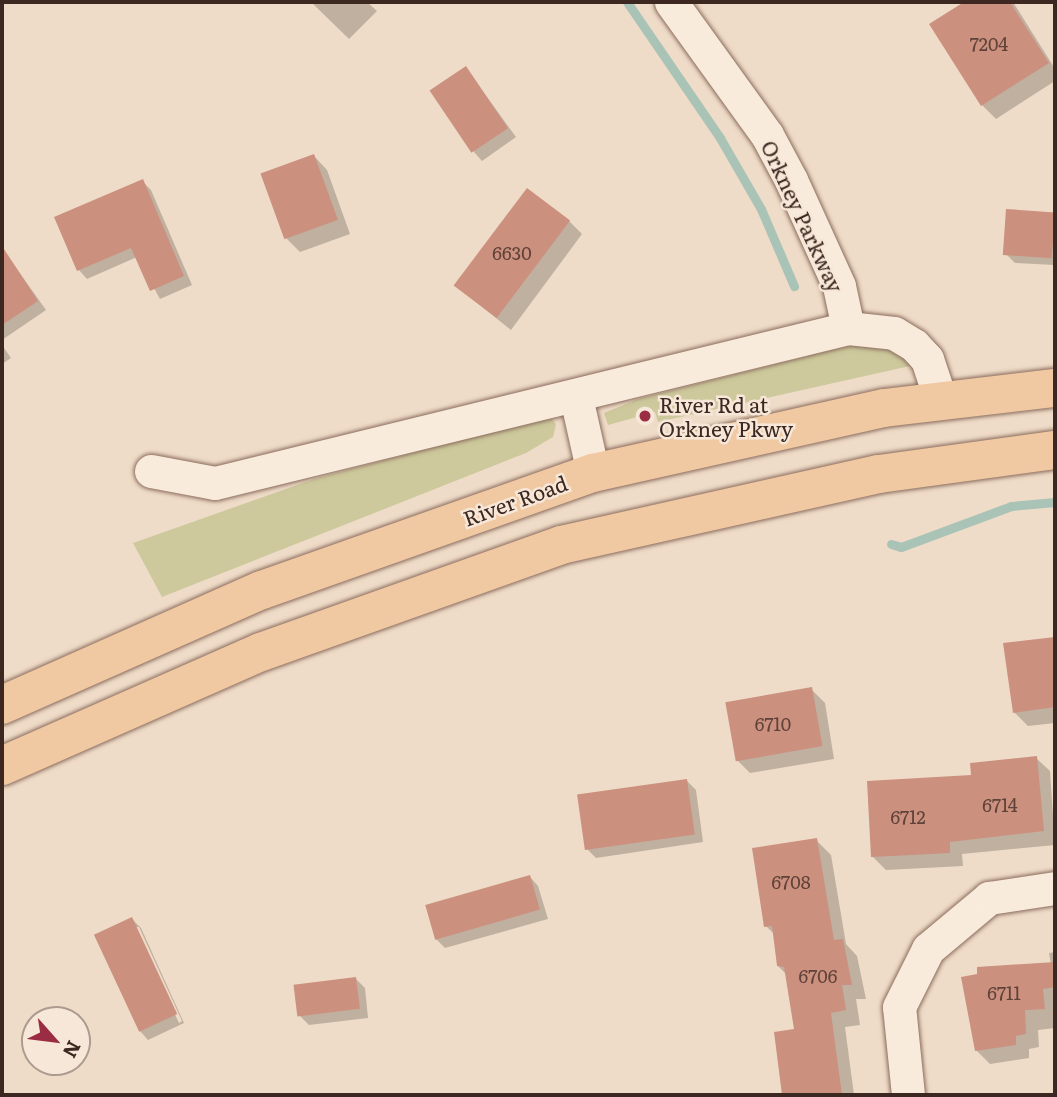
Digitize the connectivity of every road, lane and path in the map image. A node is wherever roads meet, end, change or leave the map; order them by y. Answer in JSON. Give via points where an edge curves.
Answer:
{"nodes":[{"id":1,"x":671,"y":2,"type":"edge"},
{"id":2,"x":848,"y":328,"type":"junction"},
{"id":3,"x":1055,"y":388,"type":"edge"},
{"id":4,"x":576,"y":397,"type":"junction"},
{"id":5,"x":941,"y":401,"type":"junction"},
{"id":6,"x":1055,"y":450,"type":"edge"},
{"id":7,"x":151,"y":471,"type":"dead end"},
{"id":8,"x":593,"y":473,"type":"junction"},
{"id":9,"x":2,"y":705,"type":"edge"},
{"id":10,"x":2,"y":766,"type":"edge"},
{"id":11,"x":1055,"y":888,"type":"edge"},
{"id":12,"x":908,"y":1095,"type":"edge"}],
"edges":[{"from":1,"to":2,"type":"street","name":"Orkney Parkway","via":[[779,158],[839,286]]},
{"from":2,"to":4,"type":"street"},
{"from":2,"to":5,"type":"street","via":[[894,333],[914,345],[927,359]]},
{"from":3,"to":5,"type":"main road","name":"River Road"},
{"from":4,"to":7,"type":"street","via":[[215,483]]},
{"from":4,"to":8,"type":"street"},
{"from":5,"to":8,"type":"main road","name":"River Road","via":[[884,408]]},
{"from":6,"to":10,"type":"main road","via":[[879,474],[561,545],[261,652]]},
{"from":8,"to":9,"type":"main road","name":"River Road","via":[[262,590]]},
{"from":11,"to":12,"type":"street","via":[[989,898],[928,949],[899,1007]]}]}
